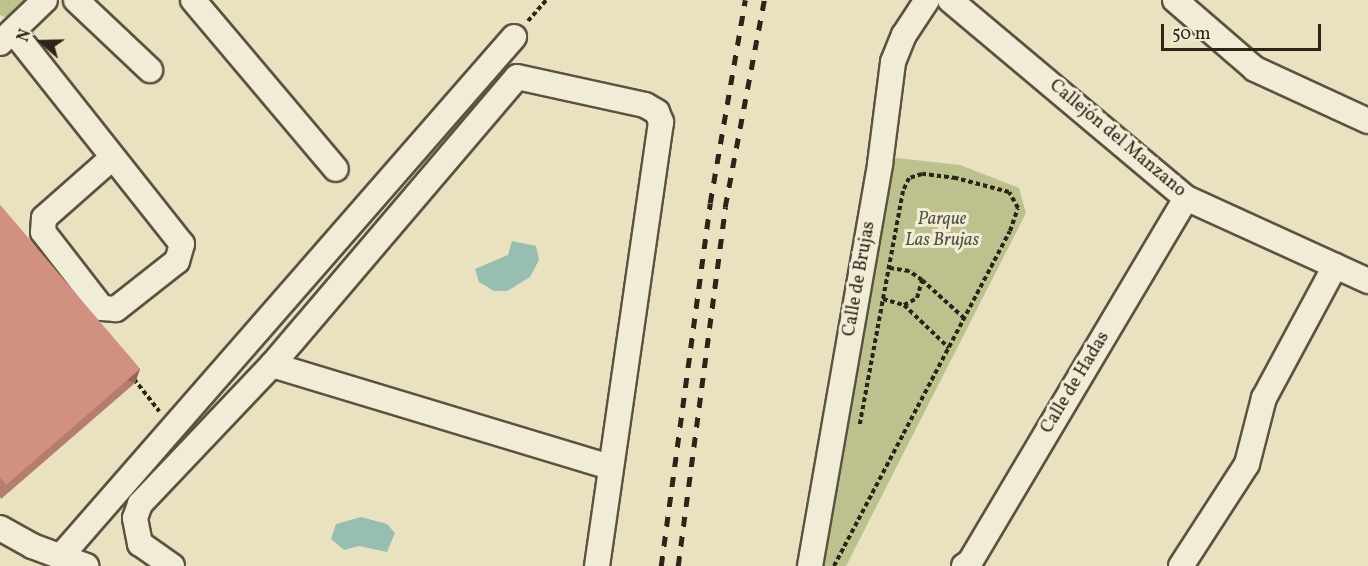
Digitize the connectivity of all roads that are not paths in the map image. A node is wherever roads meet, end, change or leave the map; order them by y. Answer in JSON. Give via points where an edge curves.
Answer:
{"nodes":[{"id":1,"x":45,"y":0,"type":"edge"},
{"id":2,"x":76,"y":0,"type":"edge"},
{"id":3,"x":193,"y":0,"type":"edge"},
{"id":4,"x":927,"y":0,"type":"edge"},
{"id":5,"x":950,"y":0,"type":"edge"},
{"id":6,"x":1175,"y":0,"type":"edge"},
{"id":7,"x":9,"y":29,"type":"edge"},
{"id":8,"x":514,"y":37,"type":"road end"},
{"id":9,"x":150,"y":70,"type":"dead end"},
{"id":10,"x":1368,"y":121,"type":"edge"},
{"id":11,"x":112,"y":158,"type":"junction"},
{"id":12,"x":336,"y":168,"type":"dead end"},
{"id":13,"x":1186,"y":198,"type":"junction"},
{"id":14,"x":1368,"y":261,"type":"edge"},
{"id":15,"x":1335,"y":266,"type":"junction"},
{"id":16,"x":1368,"y":280,"type":"edge"},
{"id":17,"x":272,"y":364,"type":"junction"},
{"id":18,"x":610,"y":467,"type":"junction"},
{"id":19,"x":0,"y":528,"type":"edge"},
{"id":20,"x":61,"y":556,"type":"junction"},
{"id":21,"x":86,"y":566,"type":"edge"},
{"id":22,"x":172,"y":566,"type":"edge"},
{"id":23,"x":597,"y":566,"type":"edge"},
{"id":24,"x":810,"y":566,"type":"edge"},
{"id":25,"x":964,"y":566,"type":"edge"},
{"id":26,"x":1181,"y":566,"type":"edge"}],
"edges":[{"from":1,"to":7,"type":"street"},
{"from":2,"to":9,"type":"street"},
{"from":3,"to":12,"type":"street"},
{"from":4,"to":24,"type":"street","name":"Calle de Brujas","via":[[904,35],[893,62],[880,164]]},
{"from":5,"to":13,"type":"street","name":"Callejón del Manzano"},
{"from":6,"to":10,"type":"street","via":[[1255,69]]},
{"from":7,"to":11,"type":"street"},
{"from":8,"to":20,"type":"street"},
{"from":11,"to":11,"type":"street","via":[[44,218],[43,232],[102,308],[116,309],[177,261],[182,244]]},
{"from":13,"to":15,"type":"street","name":"Callejón del Manzano"},
{"from":13,"to":25,"type":"street","name":"Calle de Hadas","via":[[970,562]]},
{"from":14,"to":15,"type":"street"},
{"from":15,"to":16,"type":"street","name":"Callejón del Manzano"},
{"from":15,"to":26,"type":"street","via":[[1264,398],[1247,464]]},
{"from":17,"to":18,"type":"street"},
{"from":17,"to":18,"type":"street","via":[[518,77],[645,105],[657,112],[661,122]]},
{"from":17,"to":22,"type":"street","via":[[140,504],[135,532],[140,544]]},
{"from":18,"to":23,"type":"street"},
{"from":19,"to":20,"type":"street"},
{"from":20,"to":21,"type":"street"}]}
